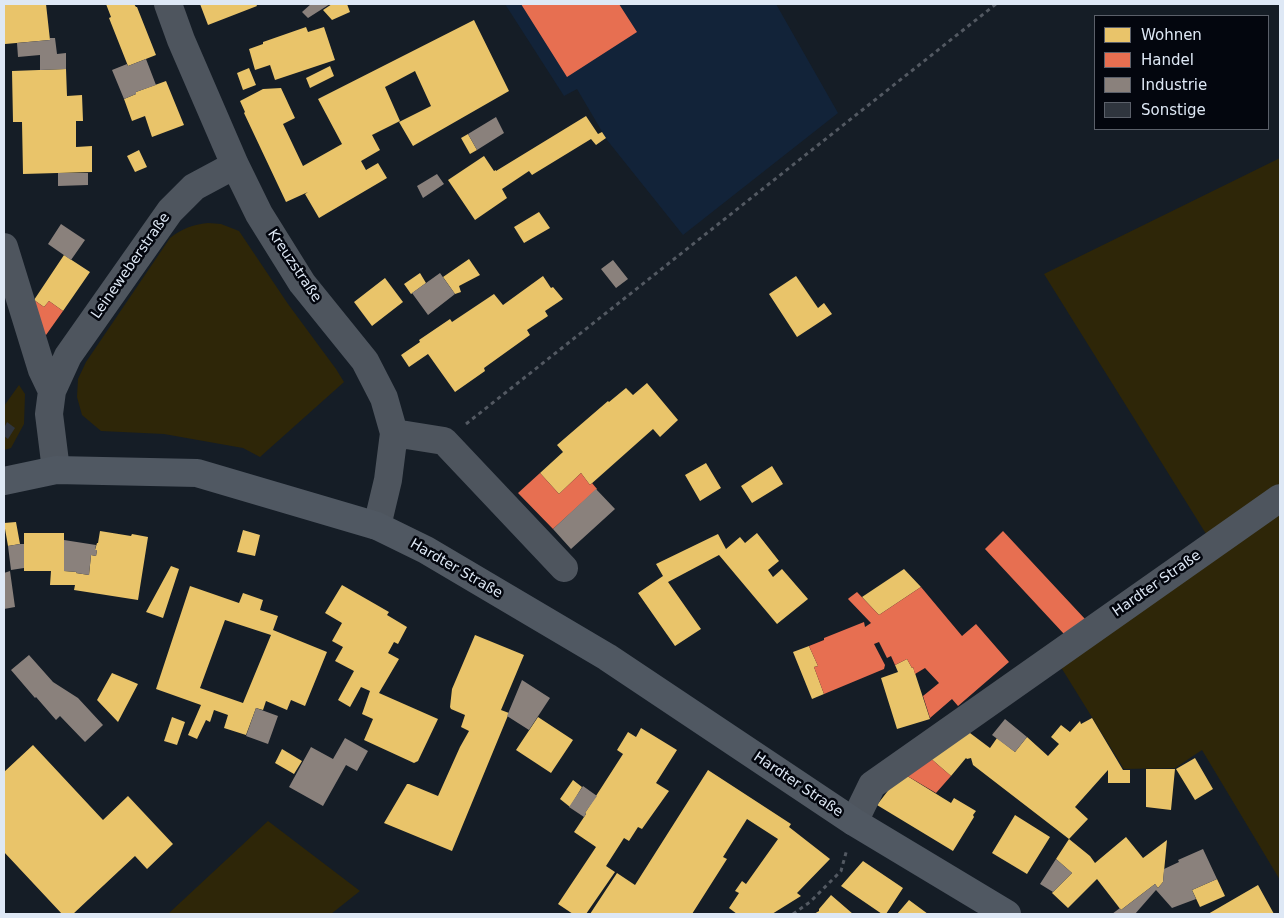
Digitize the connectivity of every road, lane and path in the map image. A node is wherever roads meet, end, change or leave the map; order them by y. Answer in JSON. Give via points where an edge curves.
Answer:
{"nodes":[{"id":1,"x":168,"y":4,"type":"edge"},
{"id":2,"x":996,"y":4,"type":"edge"},
{"id":3,"x":235,"y":165,"type":"junction"},
{"id":4,"x":4,"y":248,"type":"edge"},
{"id":5,"x":52,"y":391,"type":"junction"},
{"id":6,"x":394,"y":432,"type":"junction"},
{"id":7,"x":444,"y":441,"type":"junction"},
{"id":8,"x":56,"y":470,"type":"junction"},
{"id":9,"x":4,"y":481,"type":"edge"},
{"id":10,"x":1280,"y":498,"type":"edge"},
{"id":11,"x":377,"y":526,"type":"junction"},
{"id":12,"x":564,"y":568,"type":"dead end"},
{"id":13,"x":854,"y":822,"type":"junction"},
{"id":14,"x":793,"y":914,"type":"edge"},
{"id":15,"x":1007,"y":914,"type":"edge"}],
"edges":[{"from":1,"to":3,"type":"street","name":"Kreuzstraße"},
{"from":2,"to":7,"type":"path"},
{"from":3,"to":5,"type":"street","name":"Leineweberstraße","via":[[194,187],[170,210],[68,356]]},
{"from":3,"to":6,"type":"street","name":"Kreuzstraße","via":[[259,214],[302,283],[365,361],[384,398]]},
{"from":4,"to":5,"type":"street","via":[[42,370]]},
{"from":5,"to":8,"type":"street","name":"Leineweberstraße","via":[[49,414]]},
{"from":6,"to":7,"type":"street"},
{"from":6,"to":11,"type":"street","name":"Kreuzstraße","via":[[388,480]]},
{"from":7,"to":12,"type":"street"},
{"from":8,"to":9,"type":"main road","name":"Hardter Straße"},
{"from":8,"to":11,"type":"main road","name":"Hardter Straße","via":[[196,473]]},
{"from":10,"to":13,"type":"street","name":"Hardter Straße","via":[[872,785]]},
{"from":11,"to":13,"type":"main road","name":"Hardter Straße","via":[[426,550],[607,657]]},
{"from":13,"to":14,"type":"path","via":[[841,871]]},
{"from":13,"to":15,"type":"main road","name":"Hardter Straße"}]}
